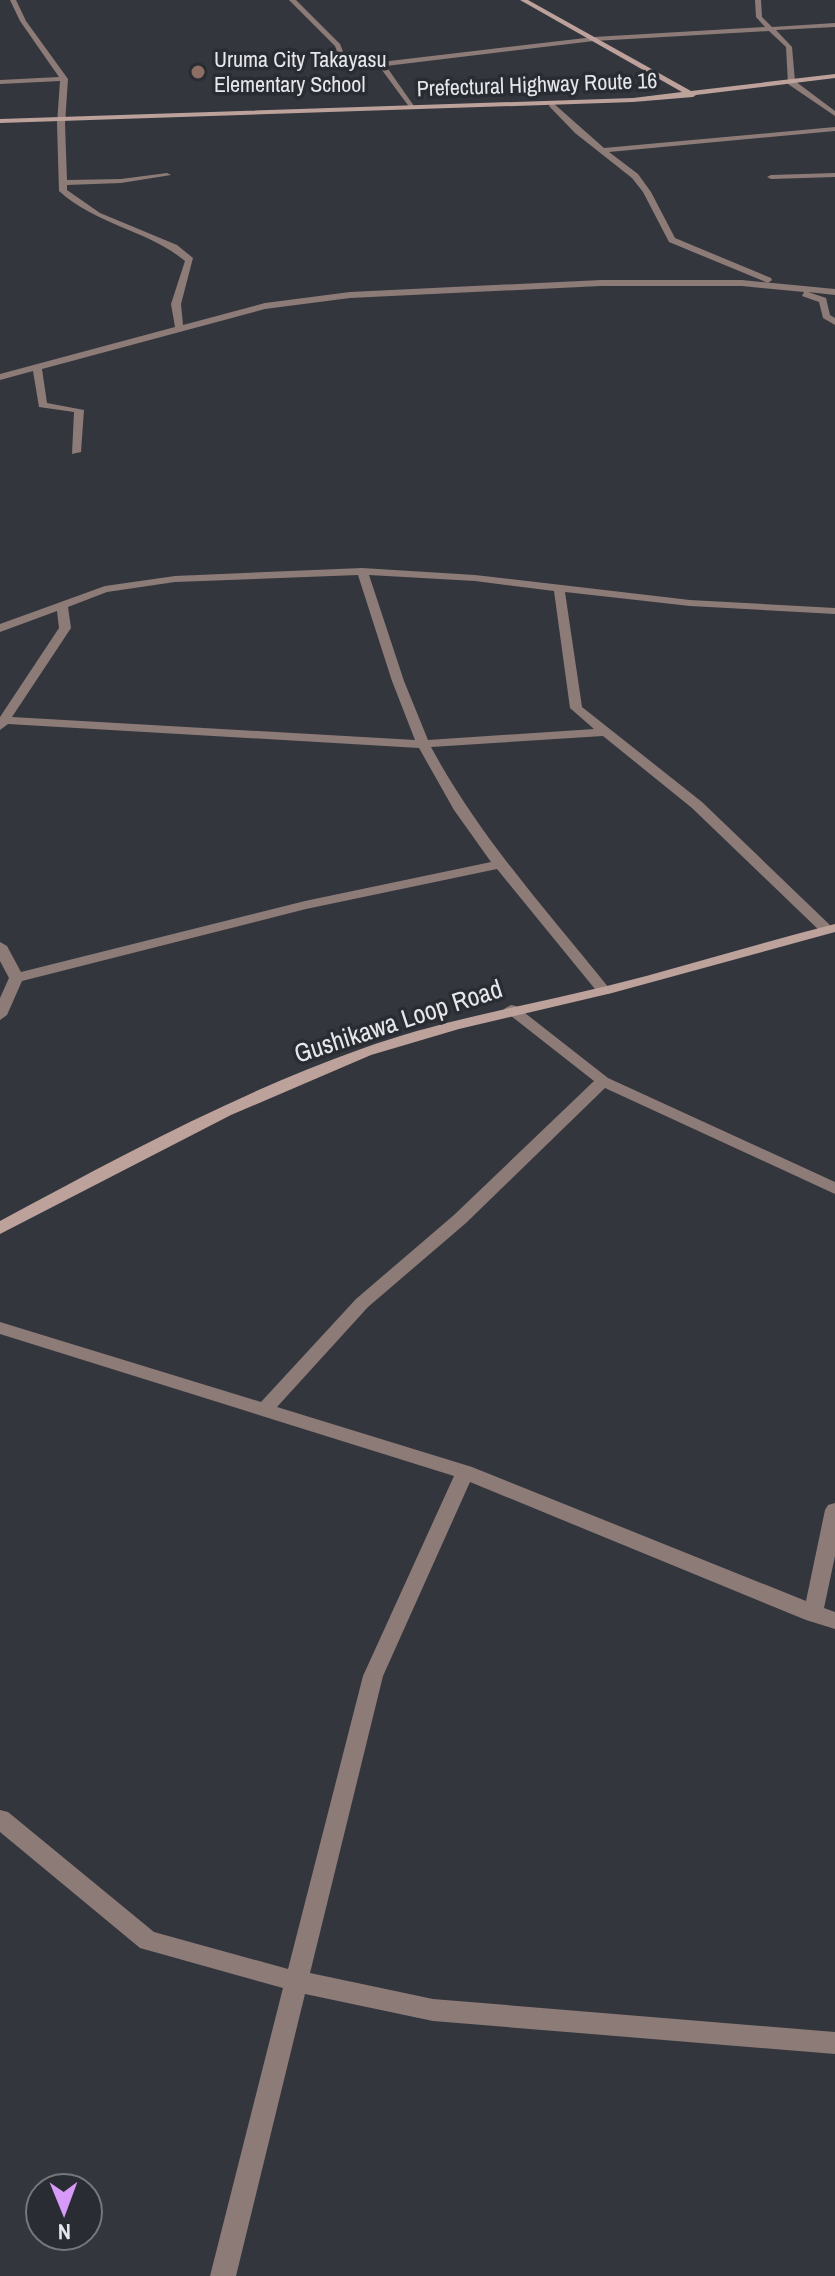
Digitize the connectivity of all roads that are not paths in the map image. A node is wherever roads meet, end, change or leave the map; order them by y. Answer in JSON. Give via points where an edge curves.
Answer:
{"nodes":[{"id":1,"x":13,"y":0,"type":"edge"},
{"id":2,"x":292,"y":0,"type":"edge"},
{"id":3,"x":523,"y":0,"type":"edge"},
{"id":4,"x":758,"y":0,"type":"edge"},
{"id":5,"x":835,"y":25,"type":"edge"},
{"id":6,"x":768,"y":27,"type":"junction"},
{"id":7,"x":594,"y":39,"type":"junction"},
{"id":8,"x":381,"y":64,"type":"junction"},
{"id":9,"x":835,"y":76,"type":"edge"},
{"id":10,"x":64,"y":79,"type":"junction"},
{"id":11,"x":0,"y":82,"type":"edge"},
{"id":12,"x":791,"y":82,"type":"junction"},
{"id":13,"x":693,"y":95,"type":"junction"},
{"id":14,"x":552,"y":104,"type":"junction"},
{"id":15,"x":410,"y":106,"type":"junction"},
{"id":16,"x":835,"y":114,"type":"edge"},
{"id":17,"x":64,"y":119,"type":"junction"},
{"id":18,"x":0,"y":121,"type":"edge"},
{"id":19,"x":835,"y":129,"type":"edge"},
{"id":20,"x":604,"y":150,"type":"junction"},
{"id":21,"x":167,"y":175,"type":"dead end"},
{"id":22,"x":835,"y":175,"type":"edge"},
{"id":23,"x":771,"y":177,"type":"dead end"},
{"id":24,"x":61,"y":183,"type":"junction"},
{"id":25,"x":783,"y":286,"type":"junction"},
{"id":26,"x":835,"y":292,"type":"edge"},
{"id":27,"x":835,"y":322,"type":"edge"},
{"id":28,"x":179,"y":326,"type":"junction"},
{"id":29,"x":38,"y":369,"type":"junction"},
{"id":30,"x":0,"y":377,"type":"edge"},
{"id":31,"x":76,"y":452,"type":"dead end"},
{"id":32,"x":362,"y":571,"type":"junction"},
{"id":33,"x":559,"y":587,"type":"junction"},
{"id":34,"x":62,"y":605,"type":"junction"},
{"id":35,"x":835,"y":611,"type":"edge"},
{"id":36,"x":0,"y":628,"type":"edge"},
{"id":37,"x":3,"y":723,"type":"edge"},
{"id":38,"x":607,"y":732,"type":"junction"},
{"id":39,"x":423,"y":744,"type":"junction"},
{"id":40,"x":500,"y":864,"type":"junction"},
{"id":41,"x":831,"y":929,"type":"edge"},
{"id":42,"x":0,"y":946,"type":"edge"},
{"id":43,"x":16,"y":978,"type":"junction"},
{"id":44,"x":604,"y":991,"type":"junction"},
{"id":45,"x":511,"y":1009,"type":"junction"},
{"id":46,"x":0,"y":1015,"type":"edge"},
{"id":47,"x":603,"y":1081,"type":"junction"},
{"id":48,"x":835,"y":1189,"type":"edge"},
{"id":49,"x":0,"y":1228,"type":"edge"},
{"id":50,"x":0,"y":1328,"type":"edge"},
{"id":51,"x":264,"y":1410,"type":"junction"},
{"id":52,"x":465,"y":1472,"type":"junction"},
{"id":53,"x":835,"y":1510,"type":"edge"},
{"id":54,"x":813,"y":1614,"type":"junction"},
{"id":55,"x":835,"y":1621,"type":"edge"},
{"id":56,"x":0,"y":1819,"type":"edge"},
{"id":57,"x":295,"y":1981,"type":"junction"},
{"id":58,"x":835,"y":2043,"type":"edge"},
{"id":59,"x":223,"y":2276,"type":"edge"}],
"edges":[{"from":1,"to":10,"type":"street"},
{"from":2,"to":8,"type":"street","via":[[338,45],[341,54],[336,61],[341,66]]},
{"from":3,"to":7,"type":"main road"},
{"from":4,"to":6,"type":"street","via":[[759,17]]},
{"from":5,"to":6,"type":"street"},
{"from":6,"to":7,"type":"street"},
{"from":6,"to":12,"type":"street","via":[[789,47]]},
{"from":7,"to":8,"type":"street"},
{"from":7,"to":13,"type":"main road"},
{"from":8,"to":15,"type":"street"},
{"from":9,"to":12,"type":"main road","name":"Prefectural Highway Route 16"},
{"from":10,"to":11,"type":"street"},
{"from":10,"to":17,"type":"street"},
{"from":12,"to":13,"type":"main road","name":"Prefectural Highway Route 16"},
{"from":12,"to":16,"type":"street"},
{"from":13,"to":14,"type":"main road","name":"Prefectural Highway Route 16"},
{"from":14,"to":15,"type":"main road","name":"Prefectural Highway Route 16"},
{"from":14,"to":20,"type":"street"},
{"from":15,"to":17,"type":"main road","name":"Prefectural Highway Route 16"},
{"from":17,"to":18,"type":"main road","name":"Prefectural Highway Route 16"},
{"from":17,"to":24,"type":"street"},
{"from":19,"to":20,"type":"street"},
{"from":20,"to":25,"type":"street","via":[[647,192],[672,240]]},
{"from":21,"to":24,"type":"street"},
{"from":22,"to":23,"type":"street"},
{"from":24,"to":28,"type":"street","via":[[63,191],[97,215],[174,247],[190,260],[176,304]]},
{"from":25,"to":26,"type":"street"},
{"from":25,"to":27,"type":"street","via":[[823,300],[826,316]]},
{"from":25,"to":28,"type":"street","via":[[601,283],[350,295],[265,306]]},
{"from":28,"to":29,"type":"street"},
{"from":29,"to":30,"type":"street"},
{"from":29,"to":31,"type":"street","via":[[42,405],[79,410]]},
{"from":32,"to":33,"type":"street"},
{"from":32,"to":34,"type":"street","via":[[175,579],[105,589]]},
{"from":32,"to":39,"type":"street"},
{"from":33,"to":35,"type":"street","via":[[690,603]]},
{"from":33,"to":38,"type":"street","via":[[576,708]]},
{"from":34,"to":36,"type":"street"},
{"from":34,"to":37,"type":"street","via":[[65,628]]},
{"from":37,"to":39,"type":"street"},
{"from":38,"to":39,"type":"street"},
{"from":38,"to":41,"type":"street","via":[[697,805]]},
{"from":39,"to":40,"type":"street"},
{"from":40,"to":43,"type":"street","via":[[305,905]]},
{"from":40,"to":44,"type":"street"},
{"from":41,"to":44,"type":"main road","name":"Gushikawa Loop Road"},
{"from":42,"to":43,"type":"street"},
{"from":43,"to":46,"type":"street"},
{"from":44,"to":45,"type":"main road","name":"Gushikawa Loop Road"},
{"from":45,"to":47,"type":"street"},
{"from":45,"to":49,"type":"main road","name":"Gushikawa Loop Road","via":[[369,1051],[293,1080]]},
{"from":47,"to":48,"type":"street"},
{"from":47,"to":51,"type":"street","via":[[460,1219],[362,1303]]},
{"from":50,"to":51,"type":"street"},
{"from":51,"to":52,"type":"street"},
{"from":52,"to":54,"type":"street"},
{"from":52,"to":57,"type":"street","via":[[373,1676]]},
{"from":53,"to":54,"type":"street"},
{"from":54,"to":55,"type":"street"},
{"from":56,"to":57,"type":"street","via":[[148,1941]]},
{"from":57,"to":58,"type":"street","via":[[433,2010]]},
{"from":57,"to":59,"type":"street"}]}
